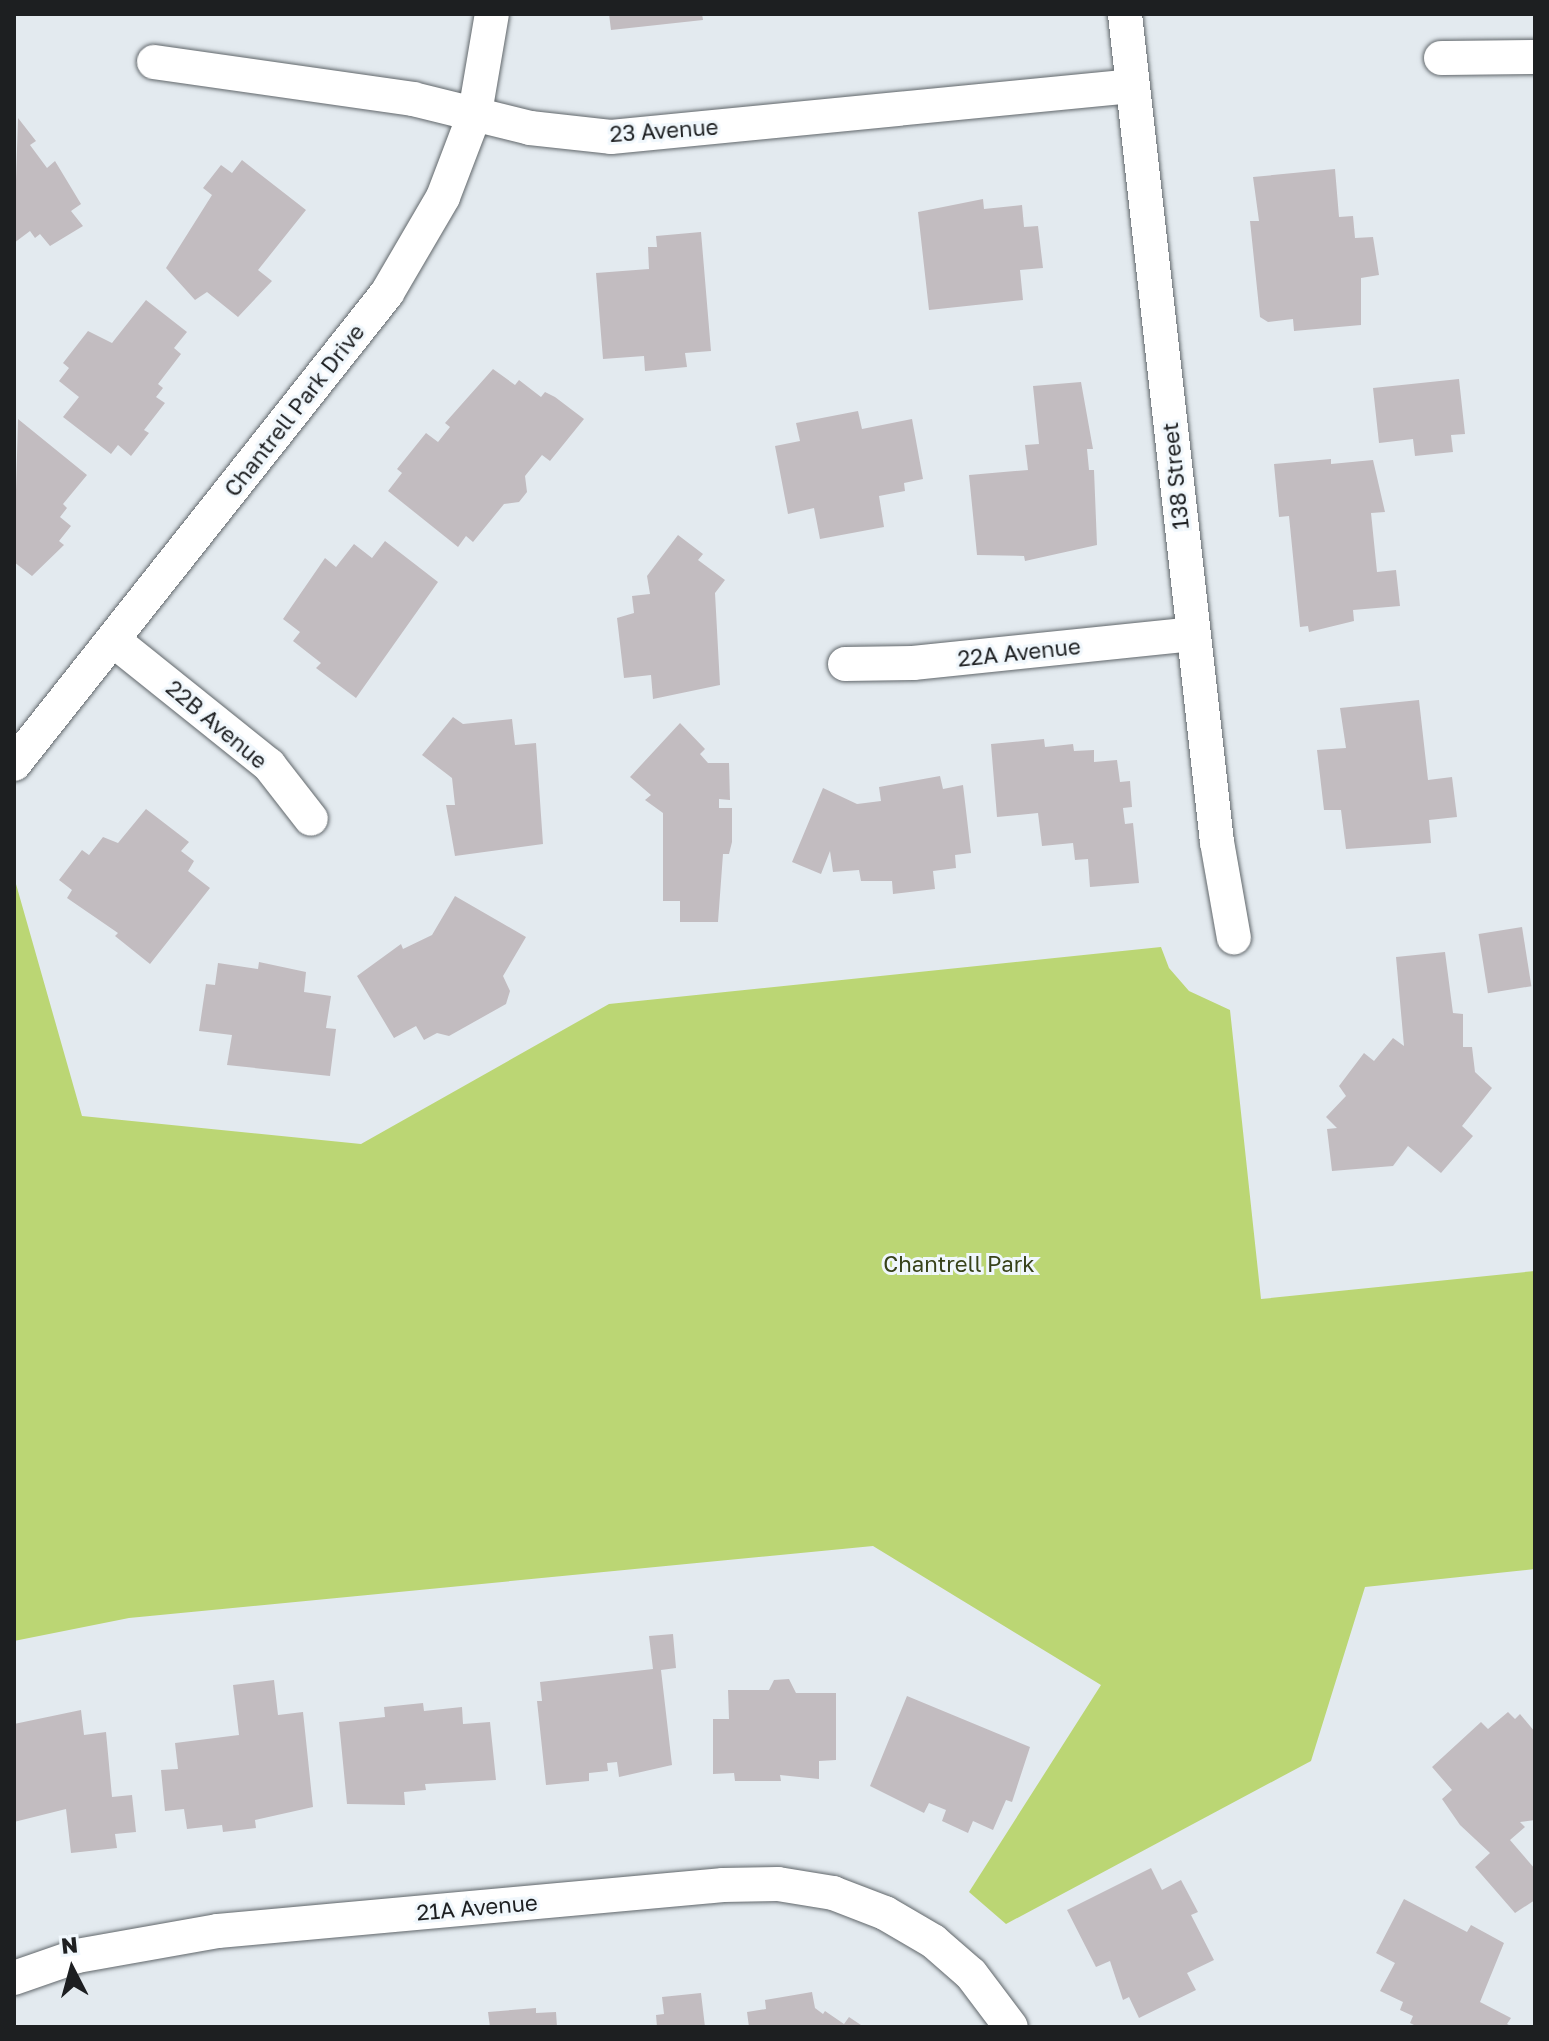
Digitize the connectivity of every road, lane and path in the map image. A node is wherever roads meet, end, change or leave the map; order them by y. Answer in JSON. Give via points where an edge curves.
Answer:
{"nodes":[{"id":1,"x":492,"y":14,"type":"edge"},
{"id":2,"x":1125,"y":14,"type":"edge"},
{"id":3,"x":1535,"y":57,"type":"edge"},
{"id":4,"x":1441,"y":58,"type":"dead end"},
{"id":5,"x":154,"y":62,"type":"dead end"},
{"id":6,"x":1132,"y":86,"type":"junction"},
{"id":7,"x":475,"y":113,"type":"junction"},
{"id":8,"x":1193,"y":634,"type":"junction"},
{"id":9,"x":113,"y":640,"type":"junction"},
{"id":10,"x":845,"y":664,"type":"dead end"},
{"id":11,"x":14,"y":764,"type":"edge"},
{"id":12,"x":311,"y":819,"type":"dead end"},
{"id":13,"x":1234,"y":938,"type":"dead end"},
{"id":14,"x":14,"y":1978,"type":"edge"},
{"id":15,"x":1011,"y":2027,"type":"edge"}],
"edges":[{"from":1,"to":7,"type":"street","name":"Chantrell Park Drive"},
{"from":2,"to":6,"type":"street","name":"138 Street"},
{"from":3,"to":4,"type":"street"},
{"from":5,"to":7,"type":"street","name":"23 Avenue","via":[[354,89]]},
{"from":6,"to":7,"type":"street","name":"23 Avenue","via":[[611,137],[530,128]]},
{"from":6,"to":8,"type":"street","name":"138 Street"},
{"from":7,"to":9,"type":"street","name":"Chantrell Park Drive","via":[[443,197],[387,293]]},
{"from":8,"to":10,"type":"street","name":"22A Avenue","via":[[913,663]]},
{"from":8,"to":13,"type":"street","name":"138 Street"},
{"from":9,"to":11,"type":"street","name":"Chantrell Park Drive"},
{"from":9,"to":12,"type":"street","name":"22B Avenue","via":[[269,765]]},
{"from":14,"to":15,"type":"street","name":"21A Avenue","via":[[77,1956],[218,1931],[778,1884],[833,1893],[885,1913],[933,1941],[971,1974]]}]}
